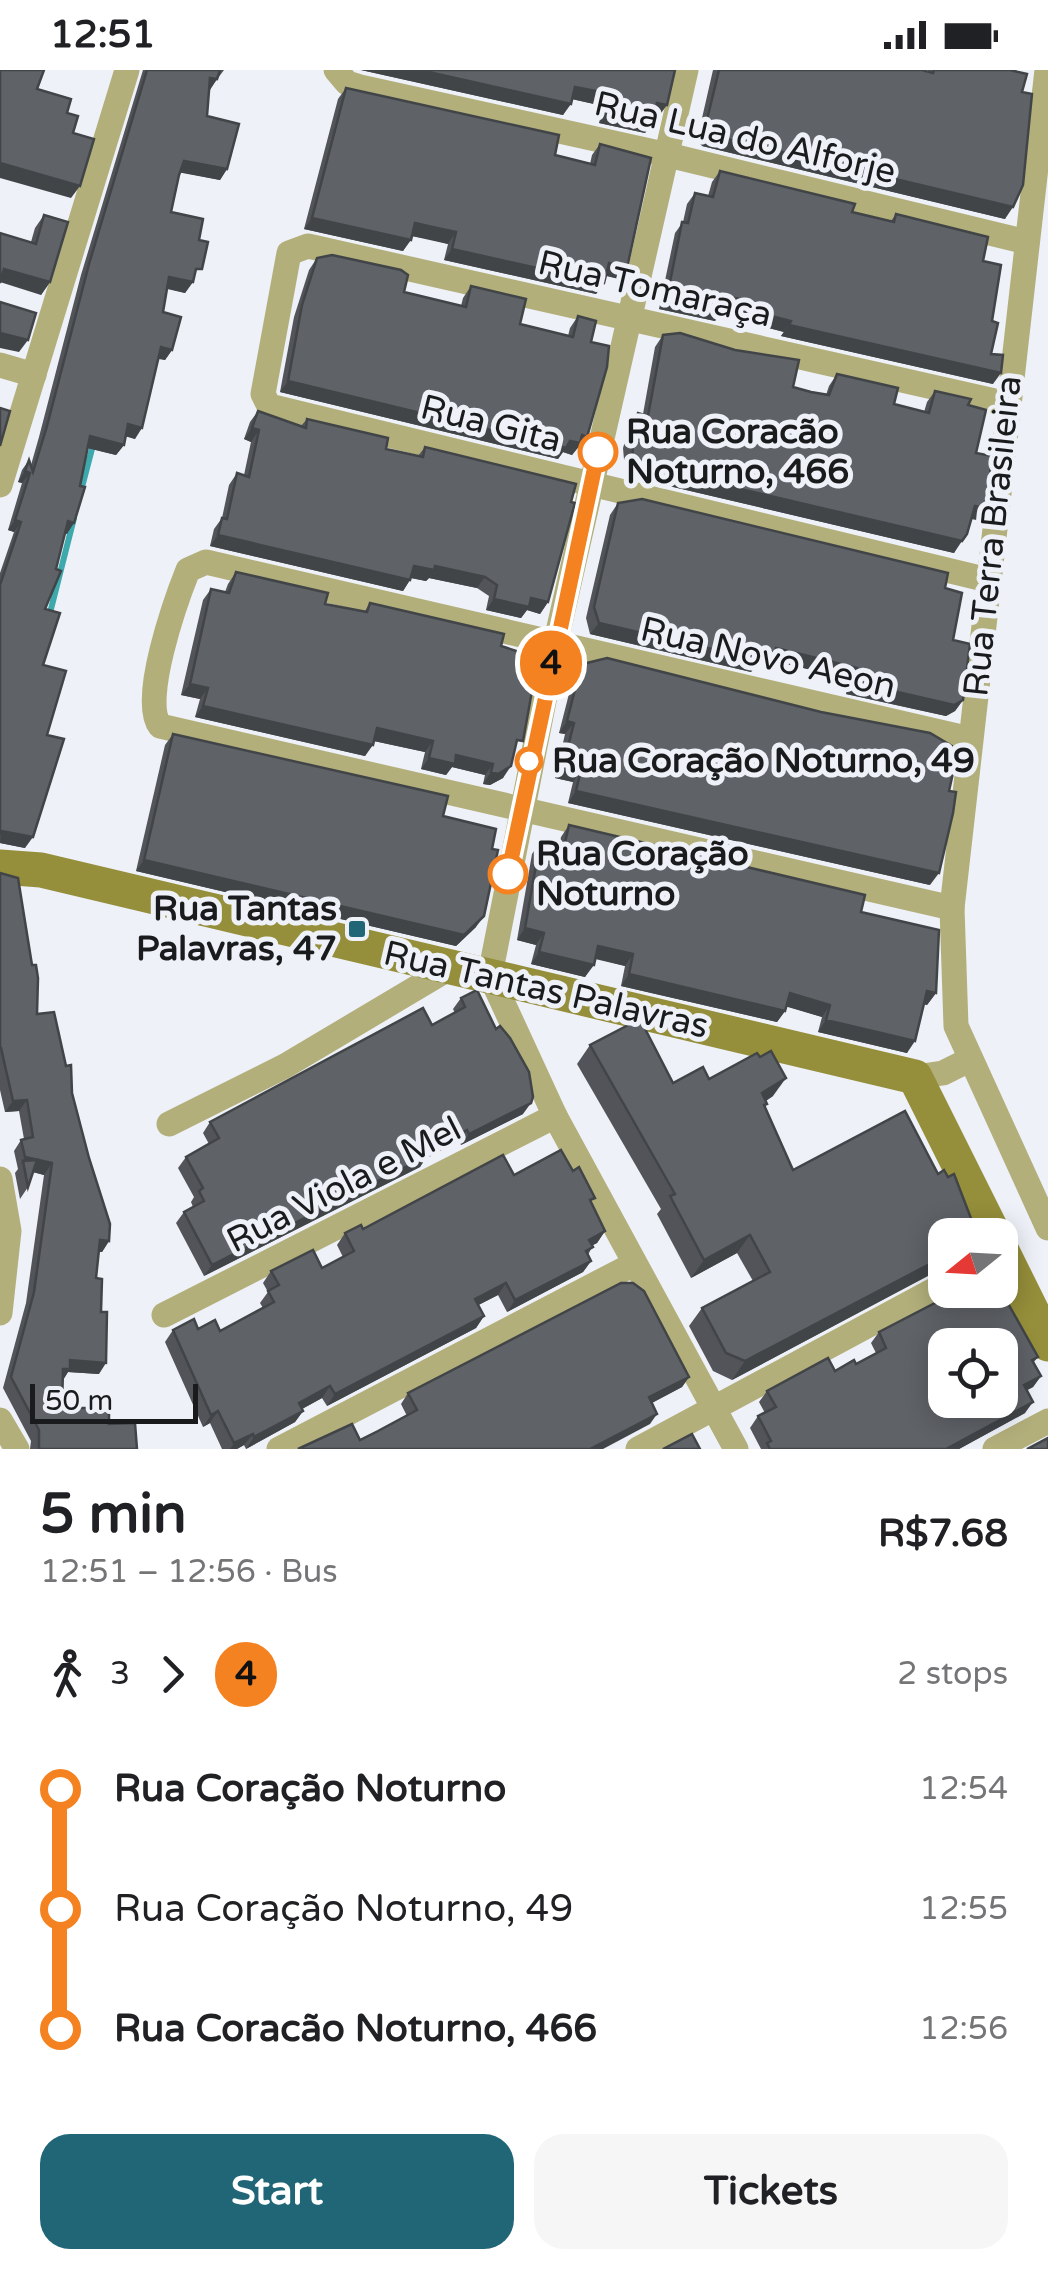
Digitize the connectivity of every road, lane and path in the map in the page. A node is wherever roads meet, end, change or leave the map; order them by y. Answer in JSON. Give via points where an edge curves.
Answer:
{"nodes":[{"id":1,"x":127,"y":70,"type":"edge"},
{"id":2,"x":336,"y":70,"type":"edge"},
{"id":3,"x":686,"y":70,"type":"edge"},
{"id":4,"x":1047,"y":70,"type":"edge"},
{"id":5,"x":668,"y":154,"type":"junction"},
{"id":6,"x":1027,"y":242,"type":"junction"},
{"id":7,"x":629,"y":320,"type":"junction"},
{"id":8,"x":0,"y":365,"type":"edge"},
{"id":9,"x":34,"y":375,"type":"junction"},
{"id":10,"x":1008,"y":404,"type":"junction"},
{"id":11,"x":269,"y":406,"type":"joint"},
{"id":12,"x":0,"y":485,"type":"edge"},
{"id":13,"x":591,"y":485,"type":"junction"},
{"id":14,"x":988,"y":580,"type":"junction"},
{"id":15,"x":554,"y":645,"type":"junction"},
{"id":16,"x":970,"y":740,"type":"junction"},
{"id":17,"x":520,"y":807,"type":"junction"},
{"id":18,"x":0,"y":866,"type":"edge"},
{"id":19,"x":952,"y":908,"type":"junction"},
{"id":20,"x":448,"y":969,"type":"junction"},
{"id":21,"x":490,"y":976,"type":"junction"},
{"id":22,"x":969,"y":1060,"type":"junction"},
{"id":23,"x":916,"y":1078,"type":"junction"},
{"id":24,"x":555,"y":1116,"type":"junction"},
{"id":25,"x":169,"y":1124,"type":"dead end"},
{"id":26,"x":0,"y":1179,"type":"edge"},
{"id":27,"x":985,"y":1218,"type":"edge"},
{"id":28,"x":1048,"y":1228,"type":"edge"},
{"id":29,"x":634,"y":1264,"type":"junction"},
{"id":30,"x":1018,"y":1285,"type":"edge"},
{"id":31,"x":928,"y":1293,"type":"edge"},
{"id":32,"x":0,"y":1312,"type":"edge"},
{"id":33,"x":164,"y":1315,"type":"dead end"},
{"id":34,"x":1048,"y":1344,"type":"edge"},
{"id":35,"x":714,"y":1409,"type":"junction"},
{"id":36,"x":0,"y":1420,"type":"edge"},
{"id":37,"x":1048,"y":1421,"type":"edge"},
{"id":38,"x":18,"y":1449,"type":"edge"},
{"id":39,"x":278,"y":1449,"type":"edge"},
{"id":40,"x":638,"y":1449,"type":"edge"},
{"id":41,"x":736,"y":1449,"type":"edge"},
{"id":42,"x":995,"y":1449,"type":"edge"}],
"edges":[{"from":1,"to":9,"type":"street"},
{"from":2,"to":5,"type":"street","name":"Rua Lua do Alforje","via":[[360,87]]},
{"from":3,"to":5,"type":"street"},
{"from":4,"to":6,"type":"street","name":"Rua Terra Brasileira"},
{"from":5,"to":6,"type":"street","name":"Rua Lua do Alforje"},
{"from":5,"to":7,"type":"street"},
{"from":6,"to":10,"type":"street","name":"Rua Terra Brasileira"},
{"from":7,"to":10,"type":"street","name":"Rua Tomaraça"},
{"from":7,"to":11,"type":"street","name":"Rua Tomaraça","via":[[304,246],[289,253],[263,394]]},
{"from":7,"to":13,"type":"street"},
{"from":8,"to":9,"type":"street"},
{"from":9,"to":12,"type":"street"},
{"from":10,"to":14,"type":"street","name":"Rua Terra Brasileira"},
{"from":11,"to":13,"type":"street","name":"Rua Gita"},
{"from":13,"to":14,"type":"street","name":"Rua Gita"},
{"from":13,"to":15,"type":"street"},
{"from":14,"to":16,"type":"street","name":"Rua Terra Brasileira"},
{"from":15,"to":16,"type":"street","name":"Rua Novo Aeon"},
{"from":15,"to":17,"type":"street"},
{"from":15,"to":17,"type":"street","name":"Rua Novo Aeon","via":[[199,562],[188,570],[173,608],[152,702],[160,726]]},
{"from":16,"to":19,"type":"street","name":"Rua Terra Brasileira"},
{"from":17,"to":19,"type":"street"},
{"from":17,"to":21,"type":"street"},
{"from":18,"to":20,"type":"street","name":"Rua Tantas Palavras","via":[[41,870]]},
{"from":19,"to":22,"type":"street","name":"Rua Terra Brasileira","via":[[953,1010]]},
{"from":20,"to":21,"type":"street","name":"Rua Tantas Palavras"},
{"from":20,"to":25,"type":"street","via":[[284,1066]]},
{"from":21,"to":23,"type":"street","name":"Rua Tantas Palavras"},
{"from":21,"to":24,"type":"street"},
{"from":22,"to":23,"type":"street"},
{"from":22,"to":28,"type":"street","name":"Rua Terra Brasileira"},
{"from":23,"to":27,"type":"street"},
{"from":24,"to":29,"type":"street"},
{"from":24,"to":33,"type":"street","name":"Rua Viola e Mel"},
{"from":26,"to":32,"type":"street","via":[[9,1231]]},
{"from":29,"to":35,"type":"street"},
{"from":29,"to":39,"type":"street"},
{"from":30,"to":34,"type":"street"},
{"from":31,"to":35,"type":"street"},
{"from":35,"to":40,"type":"street"},
{"from":35,"to":41,"type":"street"},
{"from":36,"to":38,"type":"street"},
{"from":37,"to":42,"type":"street"}]}
